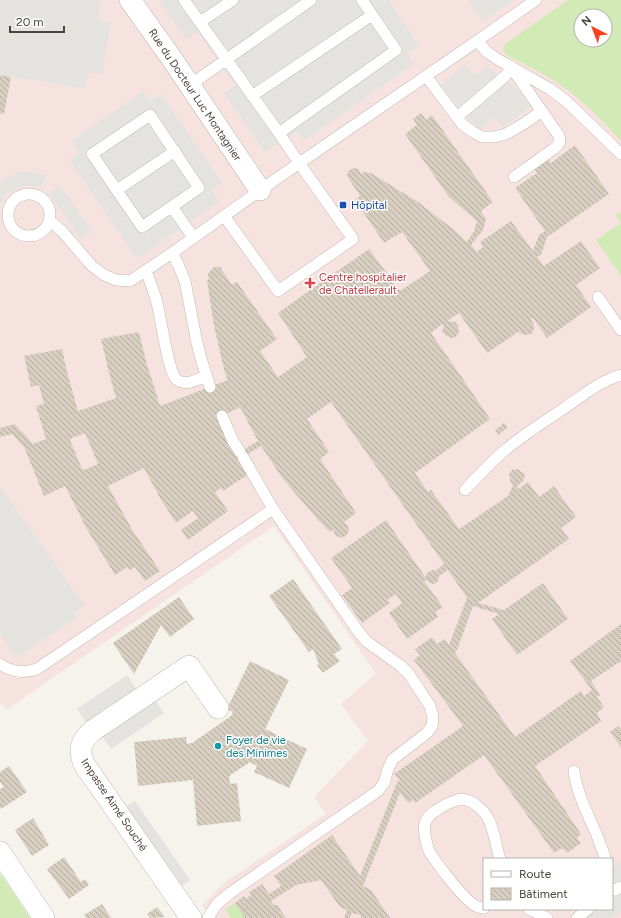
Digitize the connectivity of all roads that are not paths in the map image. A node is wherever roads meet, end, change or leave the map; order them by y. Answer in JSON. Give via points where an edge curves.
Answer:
{"nodes":[{"id":1,"x":130,"y":0,"type":"edge"},
{"id":2,"x":184,"y":0,"type":"edge"},
{"id":3,"x":232,"y":0,"type":"edge"},
{"id":4,"x":311,"y":0,"type":"edge"},
{"id":5,"x":362,"y":0,"type":"edge"},
{"id":6,"x":536,"y":0,"type":"edge"},
{"id":7,"x":372,"y":15,"type":"junction"},
{"id":8,"x":200,"y":22,"type":"junction"},
{"id":9,"x":477,"y":41,"type":"junction"},
{"id":10,"x":226,"y":59,"type":"junction"},
{"id":11,"x":511,"y":67,"type":"junction"},
{"id":12,"x":426,"y":76,"type":"junction"},
{"id":13,"x":190,"y":85,"type":"junction"},
{"id":14,"x":252,"y":96,"type":"junction"},
{"id":15,"x":542,"y":111,"type":"junction"},
{"id":16,"x":457,"y":117,"type":"junction"},
{"id":17,"x":279,"y":133,"type":"junction"},
{"id":18,"x":175,"y":151,"type":"junction"},
{"id":19,"x":621,"y":154,"type":"edge"},
{"id":20,"x":299,"y":163,"type":"junction"},
{"id":21,"x":514,"y":177,"type":"dead end"},
{"id":22,"x":117,"y":190,"type":"junction"},
{"id":23,"x":260,"y":190,"type":"junction"},
{"id":24,"x":172,"y":207,"type":"junction"},
{"id":25,"x":224,"y":216,"type":"junction"},
{"id":26,"x":50,"y":221,"type":"dead end"},
{"id":27,"x":193,"y":237,"type":"junction"},
{"id":28,"x":172,"y":253,"type":"junction"},
{"id":29,"x":146,"y":271,"type":"junction"},
{"id":30,"x":598,"y":297,"type":"dead end"},
{"id":31,"x":621,"y":330,"type":"edge"},
{"id":32,"x":621,"y":375,"type":"edge"},
{"id":33,"x":206,"y":376,"type":"junction"},
{"id":34,"x":210,"y":387,"type":"dead end"},
{"id":35,"x":222,"y":416,"type":"dead end"},
{"id":36,"x":465,"y":490,"type":"dead end"},
{"id":37,"x":273,"y":509,"type":"junction"},
{"id":38,"x":0,"y":664,"type":"edge"},
{"id":39,"x":218,"y":708,"type":"dead end"},
{"id":40,"x":574,"y":771,"type":"dead end"},
{"id":41,"x":0,"y":852,"type":"edge"},
{"id":42,"x":500,"y":858,"type":"edge"},
{"id":43,"x":605,"y":858,"type":"edge"},
{"id":44,"x":483,"y":908,"type":"edge"},
{"id":45,"x":531,"y":910,"type":"edge"},
{"id":46,"x":587,"y":910,"type":"edge"},
{"id":47,"x":44,"y":918,"type":"edge"},
{"id":48,"x":191,"y":918,"type":"edge"},
{"id":49,"x":208,"y":918,"type":"edge"},
{"id":50,"x":547,"y":918,"type":"edge"},
{"id":51,"x":577,"y":918,"type":"edge"}],
"edges":[{"from":1,"to":13,"type":"street","name":"Rue du Docteur Luc Montagnier"},
{"from":2,"to":8,"type":"lane"},
{"from":3,"to":8,"type":"lane"},
{"from":4,"to":10,"type":"lane"},
{"from":5,"to":7,"type":"lane"},
{"from":6,"to":9,"type":"lane"},
{"from":7,"to":14,"type":"lane"},
{"from":7,"to":17,"type":"lane","via":[[396,50]]},
{"from":8,"to":10,"type":"lane"},
{"from":9,"to":11,"type":"lane","via":[[487,52]]},
{"from":9,"to":12,"type":"lane"},
{"from":10,"to":13,"type":"lane"},
{"from":10,"to":14,"type":"lane"},
{"from":11,"to":15,"type":"lane"},
{"from":11,"to":16,"type":"lane","via":[[503,78]]},
{"from":11,"to":19,"type":"lane","via":[[566,100]]},
{"from":12,"to":16,"type":"lane"},
{"from":12,"to":20,"type":"lane"},
{"from":13,"to":23,"type":"street","name":"Rue du Docteur Luc Montagnier"},
{"from":14,"to":17,"type":"lane"},
{"from":15,"to":16,"type":"lane","via":[[506,134],[494,137],[482,137],[462,124]]},
{"from":15,"to":21,"type":"lane","via":[[559,136],[560,142]]},
{"from":17,"to":20,"type":"lane"},
{"from":18,"to":22,"type":"lane"},
{"from":18,"to":22,"type":"lane","via":[[150,115],[92,154]]},
{"from":18,"to":24,"type":"lane","via":[[199,188]]},
{"from":20,"to":23,"type":"lane"},
{"from":20,"to":25,"type":"lane","via":[[353,239],[348,243],[278,291]]},
{"from":22,"to":24,"type":"lane","via":[[142,227]]},
{"from":23,"to":25,"type":"lane"},
{"from":24,"to":27,"type":"lane"},
{"from":25,"to":27,"type":"lane"},
{"from":26,"to":29,"type":"lane","via":[[91,265],[104,275],[116,280],[130,281]]},
{"from":27,"to":28,"type":"lane"},
{"from":28,"to":29,"type":"lane"},
{"from":28,"to":33,"type":"lane","via":[[185,281]]},
{"from":29,"to":33,"type":"lane","via":[[157,304],[172,372],[182,383]]},
{"from":30,"to":31,"type":"lane"},
{"from":32,"to":36,"type":"lane","via":[[606,380],[520,438]]},
{"from":33,"to":34,"type":"lane"},
{"from":35,"to":37,"type":"lane","via":[[233,441]]},
{"from":37,"to":38,"type":"lane","via":[[41,666],[31,671],[15,672]]},
{"from":37,"to":49,"type":"lane","via":[[366,641],[409,674],[430,706],[432,726],[427,733],[393,759],[384,783],[378,791],[230,893],[217,904]]},
{"from":39,"to":48,"type":"street","name":"Impasse Aimé Souché","via":[[189,666],[92,731],[81,746],[84,764]]},
{"from":40,"to":43,"type":"lane","via":[[579,793]]},
{"from":41,"to":47,"type":"street"},
{"from":42,"to":44,"type":"lane","via":[[486,814],[471,801],[454,801],[428,817],[425,832],[430,852],[461,892],[478,907]]},
{"from":45,"to":50,"type":"lane"},
{"from":46,"to":51,"type":"lane"}]}
